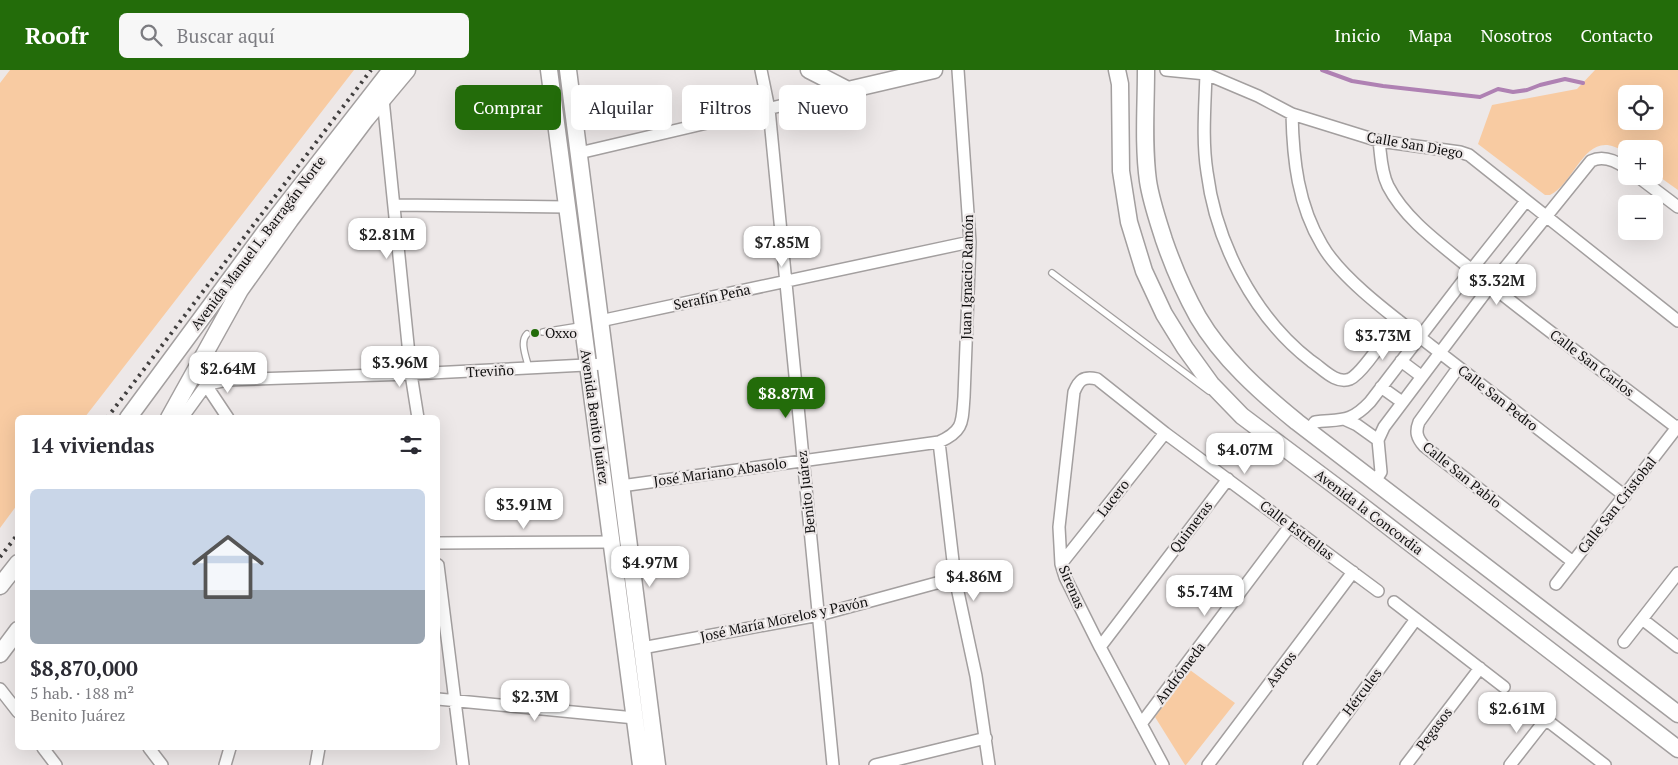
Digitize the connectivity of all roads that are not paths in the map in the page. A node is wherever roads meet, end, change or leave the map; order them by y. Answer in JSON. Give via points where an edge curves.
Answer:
{"nodes":[{"id":1,"x":391,"y":70,"type":"edge"},
{"id":2,"x":407,"y":70,"type":"edge"},
{"id":3,"x":549,"y":70,"type":"edge"},
{"id":4,"x":568,"y":70,"type":"edge"},
{"id":5,"x":760,"y":70,"type":"edge"},
{"id":6,"x":808,"y":70,"type":"edge"},
{"id":7,"x":934,"y":70,"type":"edge"},
{"id":8,"x":958,"y":70,"type":"edge"},
{"id":9,"x":1116,"y":70,"type":"edge"},
{"id":10,"x":1146,"y":70,"type":"edge"},
{"id":11,"x":1166,"y":70,"type":"edge"},
{"id":12,"x":1206,"y":74,"type":"junction"},
{"id":13,"x":764,"y":85,"type":"edge"},
{"id":14,"x":838,"y":85,"type":"edge"},
{"id":15,"x":866,"y":86,"type":"edge"},
{"id":16,"x":383,"y":99,"type":"junction"},
{"id":17,"x":779,"y":106,"type":"edge"},
{"id":18,"x":769,"y":108,"type":"joint"},
{"id":19,"x":1292,"y":114,"type":"junction"},
{"id":20,"x":682,"y":129,"type":"edge"},
{"id":21,"x":1379,"y":141,"type":"junction"},
{"id":22,"x":579,"y":153,"type":"junction"},
{"id":23,"x":1618,"y":163,"type":"edge"},
{"id":24,"x":1650,"y":185,"type":"edge"},
{"id":25,"x":1526,"y":201,"type":"junction"},
{"id":26,"x":394,"y":205,"type":"junction"},
{"id":27,"x":567,"y":206,"type":"junction"},
{"id":28,"x":1678,"y":207,"type":"edge"},
{"id":29,"x":1546,"y":217,"type":"junction"},
{"id":30,"x":970,"y":242,"type":"junction"},
{"id":31,"x":1472,"y":269,"type":"junction"},
{"id":32,"x":1052,"y":272,"type":"dead end"},
{"id":33,"x":787,"y":281,"type":"junction"},
{"id":34,"x":1491,"y":285,"type":"junction"},
{"id":35,"x":1398,"y":320,"type":"junction"},
{"id":36,"x":600,"y":321,"type":"junction"},
{"id":37,"x":1678,"y":321,"type":"edge"},
{"id":38,"x":582,"y":326,"type":"junction"},
{"id":39,"x":543,"y":332,"type":"dead end"},
{"id":40,"x":527,"y":334,"type":"dead end"},
{"id":41,"x":1419,"y":337,"type":"junction"},
{"id":42,"x":1439,"y":352,"type":"junction"},
{"id":43,"x":1400,"y":361,"type":"junction"},
{"id":44,"x":605,"y":364,"type":"junction"},
{"id":45,"x":587,"y":365,"type":"junction"},
{"id":46,"x":1458,"y":368,"type":"junction"},
{"id":47,"x":529,"y":369,"type":"junction"},
{"id":48,"x":411,"y":374,"type":"junction"},
{"id":49,"x":1421,"y":376,"type":"junction"},
{"id":50,"x":1097,"y":379,"type":"joint"},
{"id":51,"x":206,"y":385,"type":"junction"},
{"id":52,"x":1381,"y":388,"type":"junction"},
{"id":53,"x":1402,"y":402,"type":"junction"},
{"id":54,"x":130,"y":415,"type":"edge"},
{"id":55,"x":171,"y":415,"type":"edge"},
{"id":56,"x":184,"y":415,"type":"edge"},
{"id":57,"x":226,"y":415,"type":"edge"},
{"id":58,"x":418,"y":415,"type":"edge"},
{"id":59,"x":1242,"y":416,"type":"junction"},
{"id":60,"x":1346,"y":420,"type":"junction"},
{"id":61,"x":1677,"y":427,"type":"edge"},
{"id":62,"x":1308,"y":431,"type":"junction"},
{"id":63,"x":1165,"y":432,"type":"junction"},
{"id":64,"x":1378,"y":440,"type":"junction"},
{"id":65,"x":939,"y":442,"type":"junction"},
{"id":66,"x":1292,"y":453,"type":"junction"},
{"id":67,"x":803,"y":461,"type":"junction"},
{"id":68,"x":1228,"y":479,"type":"junction"},
{"id":69,"x":1374,"y":481,"type":"junction"},
{"id":70,"x":621,"y":486,"type":"junction"},
{"id":71,"x":1625,"y":496,"type":"junction"},
{"id":72,"x":1358,"y":503,"type":"junction"},
{"id":73,"x":1290,"y":526,"type":"junction"},
{"id":74,"x":612,"y":542,"type":"junction"},
{"id":75,"x":440,"y":543,"type":"edge"},
{"id":76,"x":1573,"y":562,"type":"junction"},
{"id":77,"x":1060,"y":564,"type":"junction"},
{"id":78,"x":15,"y":567,"type":"edge"},
{"id":79,"x":1354,"y":572,"type":"junction"},
{"id":80,"x":1678,"y":573,"type":"edge"},
{"id":81,"x":955,"y":578,"type":"junction"},
{"id":82,"x":440,"y":582,"type":"edge"},
{"id":83,"x":1556,"y":584,"type":"dead end"},
{"id":84,"x":0,"y":586,"type":"edge"},
{"id":85,"x":1378,"y":591,"type":"dead end"},
{"id":86,"x":1394,"y":602,"type":"dead end"},
{"id":87,"x":819,"y":615,"type":"junction"},
{"id":88,"x":1642,"y":619,"type":"junction"},
{"id":89,"x":1416,"y":620,"type":"junction"},
{"id":90,"x":15,"y":634,"type":"edge"},
{"id":91,"x":1624,"y":642,"type":"dead end"},
{"id":92,"x":1100,"y":647,"type":"junction"},
{"id":93,"x":1678,"y":647,"type":"edge"},
{"id":94,"x":642,"y":648,"type":"junction"},
{"id":95,"x":0,"y":654,"type":"edge"},
{"id":96,"x":1480,"y":668,"type":"junction"},
{"id":97,"x":1504,"y":687,"type":"dead end"},
{"id":98,"x":0,"y":689,"type":"edge"},
{"id":99,"x":440,"y":699,"type":"edge"},
{"id":100,"x":454,"y":701,"type":"junction"},
{"id":101,"x":1522,"y":702,"type":"dead end"},
{"id":102,"x":15,"y":708,"type":"edge"},
{"id":103,"x":1678,"y":714,"type":"edge"},
{"id":104,"x":635,"y":718,"type":"junction"},
{"id":105,"x":1546,"y":719,"type":"junction"},
{"id":106,"x":1141,"y":724,"type":"junction"},
{"id":107,"x":986,"y":738,"type":"junction"},
{"id":108,"x":1678,"y":749,"type":"edge"},
{"id":109,"x":45,"y":750,"type":"edge"},
{"id":110,"x":151,"y":750,"type":"edge"},
{"id":111,"x":229,"y":750,"type":"edge"},
{"id":112,"x":319,"y":750,"type":"edge"},
{"id":113,"x":56,"y":765,"type":"edge"},
{"id":114,"x":162,"y":765,"type":"edge"},
{"id":115,"x":225,"y":765,"type":"edge"},
{"id":116,"x":316,"y":765,"type":"edge"},
{"id":117,"x":462,"y":765,"type":"edge"},
{"id":118,"x":641,"y":765,"type":"edge"},
{"id":119,"x":657,"y":765,"type":"edge"},
{"id":120,"x":833,"y":765,"type":"edge"},
{"id":121,"x":875,"y":765,"type":"edge"},
{"id":122,"x":989,"y":765,"type":"edge"},
{"id":123,"x":1163,"y":765,"type":"edge"},
{"id":124,"x":1208,"y":765,"type":"edge"},
{"id":125,"x":1309,"y":765,"type":"edge"},
{"id":126,"x":1406,"y":765,"type":"edge"},
{"id":127,"x":1510,"y":765,"type":"edge"},
{"id":128,"x":1605,"y":765,"type":"edge"}],
"edges":[{"from":1,"to":54,"type":"main road","name":"Avenida Manuel L. Barragán Norte","via":[[265,232]]},
{"from":2,"to":16,"type":"main road","name":"Avenida Manuel L. Barragán Norte"},
{"from":3,"to":27,"type":"main road","name":"Avenida Benito Juárez"},
{"from":4,"to":22,"type":"main road","name":"Avenida Benito Juárez"},
{"from":5,"to":13,"type":"street","name":"Benito Juárez"},
{"from":6,"to":14,"type":"main road"},
{"from":7,"to":15,"type":"main road"},
{"from":8,"to":30,"type":"street","name":"Juan Ignacio Ramón"},
{"from":9,"to":59,"type":"main road","name":"Avenida la Concordia","via":[[1120,84],[1121,171],[1129,222],[1144,271],[1164,314],[1185,348],[1211,384]]},
{"from":10,"to":62,"type":"main road","name":"Avenida la Concordia","via":[[1148,181],[1174,268],[1198,317],[1217,344],[1257,388]]},
{"from":11,"to":12,"type":"street","name":"Calle San Diego"},
{"from":12,"to":19,"type":"street","name":"Calle San Diego"},
{"from":12,"to":35,"type":"street","via":[[1204,126],[1207,172],[1214,209],[1223,240],[1243,281],[1273,323],[1306,357],[1342,381],[1359,372]]},
{"from":16,"to":26,"type":"street"},
{"from":16,"to":55,"type":"main road","name":"Avenida Manuel L. Barragán Norte","via":[[240,290]]},
{"from":17,"to":18,"type":"street"},
{"from":18,"to":33,"type":"street","name":"Benito Juárez"},
{"from":19,"to":21,"type":"street","name":"Calle San Diego"},
{"from":19,"to":35,"type":"street","name":"Calle San Pedro","via":[[1297,181],[1306,214],[1322,246],[1351,280]]},
{"from":20,"to":22,"type":"street"},
{"from":21,"to":25,"type":"street","name":"Calle San Diego","via":[[1469,155]]},
{"from":21,"to":31,"type":"street","name":"Calle San Carlos","via":[[1383,171],[1398,201],[1423,229]]},
{"from":22,"to":36,"type":"main road","name":"Avenida Benito Juárez"},
{"from":23,"to":29,"type":"street","via":[[1604,158],[1591,161]]},
{"from":24,"to":28,"type":"street"},
{"from":25,"to":29,"type":"street","name":"Calle San Diego"},
{"from":25,"to":31,"type":"street"},
{"from":26,"to":27,"type":"street"},
{"from":26,"to":48,"type":"street"},
{"from":27,"to":38,"type":"main road","name":"Avenida Benito Juárez"},
{"from":29,"to":34,"type":"street"},
{"from":29,"to":37,"type":"street","name":"Calle San Diego"},
{"from":30,"to":33,"type":"street","name":"Serafín Peña"},
{"from":30,"to":65,"type":"street","name":"Juan Ignacio Ramón","via":[[962,420],[951,437]]},
{"from":31,"to":34,"type":"street","name":"Calle San Carlos"},
{"from":31,"to":41,"type":"street"},
{"from":32,"to":59,"type":"lane"},
{"from":33,"to":36,"type":"street","name":"Serafín Peña"},
{"from":33,"to":67,"type":"street","name":"Benito Juárez"},
{"from":34,"to":42,"type":"street"},
{"from":34,"to":61,"type":"street","name":"Calle San Carlos"},
{"from":35,"to":41,"type":"street","name":"Calle San Pedro"},
{"from":36,"to":44,"type":"main road","name":"Avenida Benito Juárez"},
{"from":38,"to":39,"type":"lane"},
{"from":38,"to":45,"type":"main road","name":"Avenida Benito Juárez"},
{"from":40,"to":47,"type":"lane","via":[[524,346]]},
{"from":41,"to":42,"type":"street","name":"Calle San Pedro"},
{"from":41,"to":43,"type":"street"},
{"from":42,"to":46,"type":"street","name":"Calle San Pedro"},
{"from":42,"to":49,"type":"street"},
{"from":43,"to":49,"type":"street"},
{"from":43,"to":52,"type":"street"},
{"from":44,"to":45,"type":"street","name":"Treviño"},
{"from":44,"to":70,"type":"main road","name":"Avenida Benito Juárez"},
{"from":45,"to":47,"type":"street","name":"Treviño"},
{"from":45,"to":74,"type":"main road","name":"Avenida Benito Juárez"},
{"from":46,"to":71,"type":"street","name":"Calle San Pedro"},
{"from":46,"to":76,"type":"street","name":"Calle San Pablo","via":[[1419,422],[1416,429],[1418,438]]},
{"from":47,"to":48,"type":"street","name":"Treviño"},
{"from":48,"to":51,"type":"street","name":"Treviño","via":[[227,380]]},
{"from":48,"to":58,"type":"street"},
{"from":49,"to":53,"type":"street"},
{"from":50,"to":63,"type":"street","name":"Calle Estrellas"},
{"from":50,"to":77,"type":"street","name":"Sirenas","via":[[1081,379],[1074,392],[1060,527]]},
{"from":51,"to":56,"type":"street"},
{"from":51,"to":57,"type":"street"},
{"from":52,"to":53,"type":"street"},
{"from":52,"to":60,"type":"street","via":[[1362,410]]},
{"from":53,"to":64,"type":"street"},
{"from":59,"to":66,"type":"main road","name":"Avenida la Concordia"},
{"from":60,"to":62,"type":"street","via":[[1315,422]]},
{"from":60,"to":64,"type":"street"},
{"from":61,"to":71,"type":"street","name":"Calle San Cristobal"},
{"from":62,"to":66,"type":"main road"},
{"from":62,"to":69,"type":"main road","name":"Avenida la Concordia"},
{"from":63,"to":68,"type":"street","name":"Calle Estrellas"},
{"from":63,"to":77,"type":"street","name":"Lucero"},
{"from":64,"to":69,"type":"street","via":[[1381,472]]},
{"from":65,"to":67,"type":"street","name":"José Mariano Abasolo"},
{"from":65,"to":81,"type":"street"},
{"from":66,"to":72,"type":"main road","name":"Avenida la Concordia"},
{"from":67,"to":70,"type":"street","name":"José Mariano Abasolo"},
{"from":67,"to":87,"type":"street","name":"Benito Juárez"},
{"from":68,"to":73,"type":"street","name":"Calle Estrellas"},
{"from":68,"to":92,"type":"street","name":"Quimeras"},
{"from":69,"to":72,"type":"main road"},
{"from":69,"to":103,"type":"main road","name":"Avenida la Concordia"},
{"from":70,"to":94,"type":"main road","name":"Avenida Benito Juárez"},
{"from":71,"to":76,"type":"street","name":"Calle San Cristobal"},
{"from":72,"to":108,"type":"main road","name":"Avenida la Concordia"},
{"from":73,"to":79,"type":"street","name":"Calle Estrellas"},
{"from":73,"to":106,"type":"street","name":"Andrómeda"},
{"from":74,"to":75,"type":"street"},
{"from":74,"to":104,"type":"main road","name":"Avenida Benito Juárez"},
{"from":76,"to":83,"type":"street","name":"Calle San Cristobal"},
{"from":77,"to":92,"type":"street","name":"Sirenas"},
{"from":78,"to":84,"type":"main road"},
{"from":79,"to":85,"type":"street","name":"Calle Estrellas"},
{"from":79,"to":124,"type":"street","name":"Astros"},
{"from":80,"to":88,"type":"street"},
{"from":81,"to":87,"type":"street","name":"José María Morelos y Pavón"},
{"from":81,"to":107,"type":"street"},
{"from":82,"to":100,"type":"street"},
{"from":86,"to":89,"type":"street"},
{"from":87,"to":94,"type":"street","name":"José María Morelos y Pavón"},
{"from":87,"to":120,"type":"street","name":"Benito Juárez"},
{"from":88,"to":91,"type":"street"},
{"from":88,"to":93,"type":"street"},
{"from":89,"to":96,"type":"street"},
{"from":89,"to":125,"type":"street","name":"Hércules"},
{"from":90,"to":95,"type":"main road"},
{"from":92,"to":106,"type":"street","name":"Sirenas"},
{"from":94,"to":119,"type":"main road","name":"Avenida Benito Juárez"},
{"from":96,"to":97,"type":"street"},
{"from":96,"to":126,"type":"street","name":"Pegasos"},
{"from":98,"to":102,"type":"street"},
{"from":99,"to":100,"type":"street"},
{"from":100,"to":104,"type":"street"},
{"from":100,"to":117,"type":"street"},
{"from":101,"to":105,"type":"street"},
{"from":104,"to":118,"type":"main road","name":"Avenida Benito Juárez"},
{"from":105,"to":127,"type":"street"},
{"from":105,"to":128,"type":"street"},
{"from":106,"to":123,"type":"street","name":"Sirenas"},
{"from":107,"to":121,"type":"street"},
{"from":107,"to":122,"type":"street"},
{"from":109,"to":113,"type":"street"},
{"from":110,"to":114,"type":"street"},
{"from":111,"to":115,"type":"street"},
{"from":112,"to":116,"type":"street"}]}
